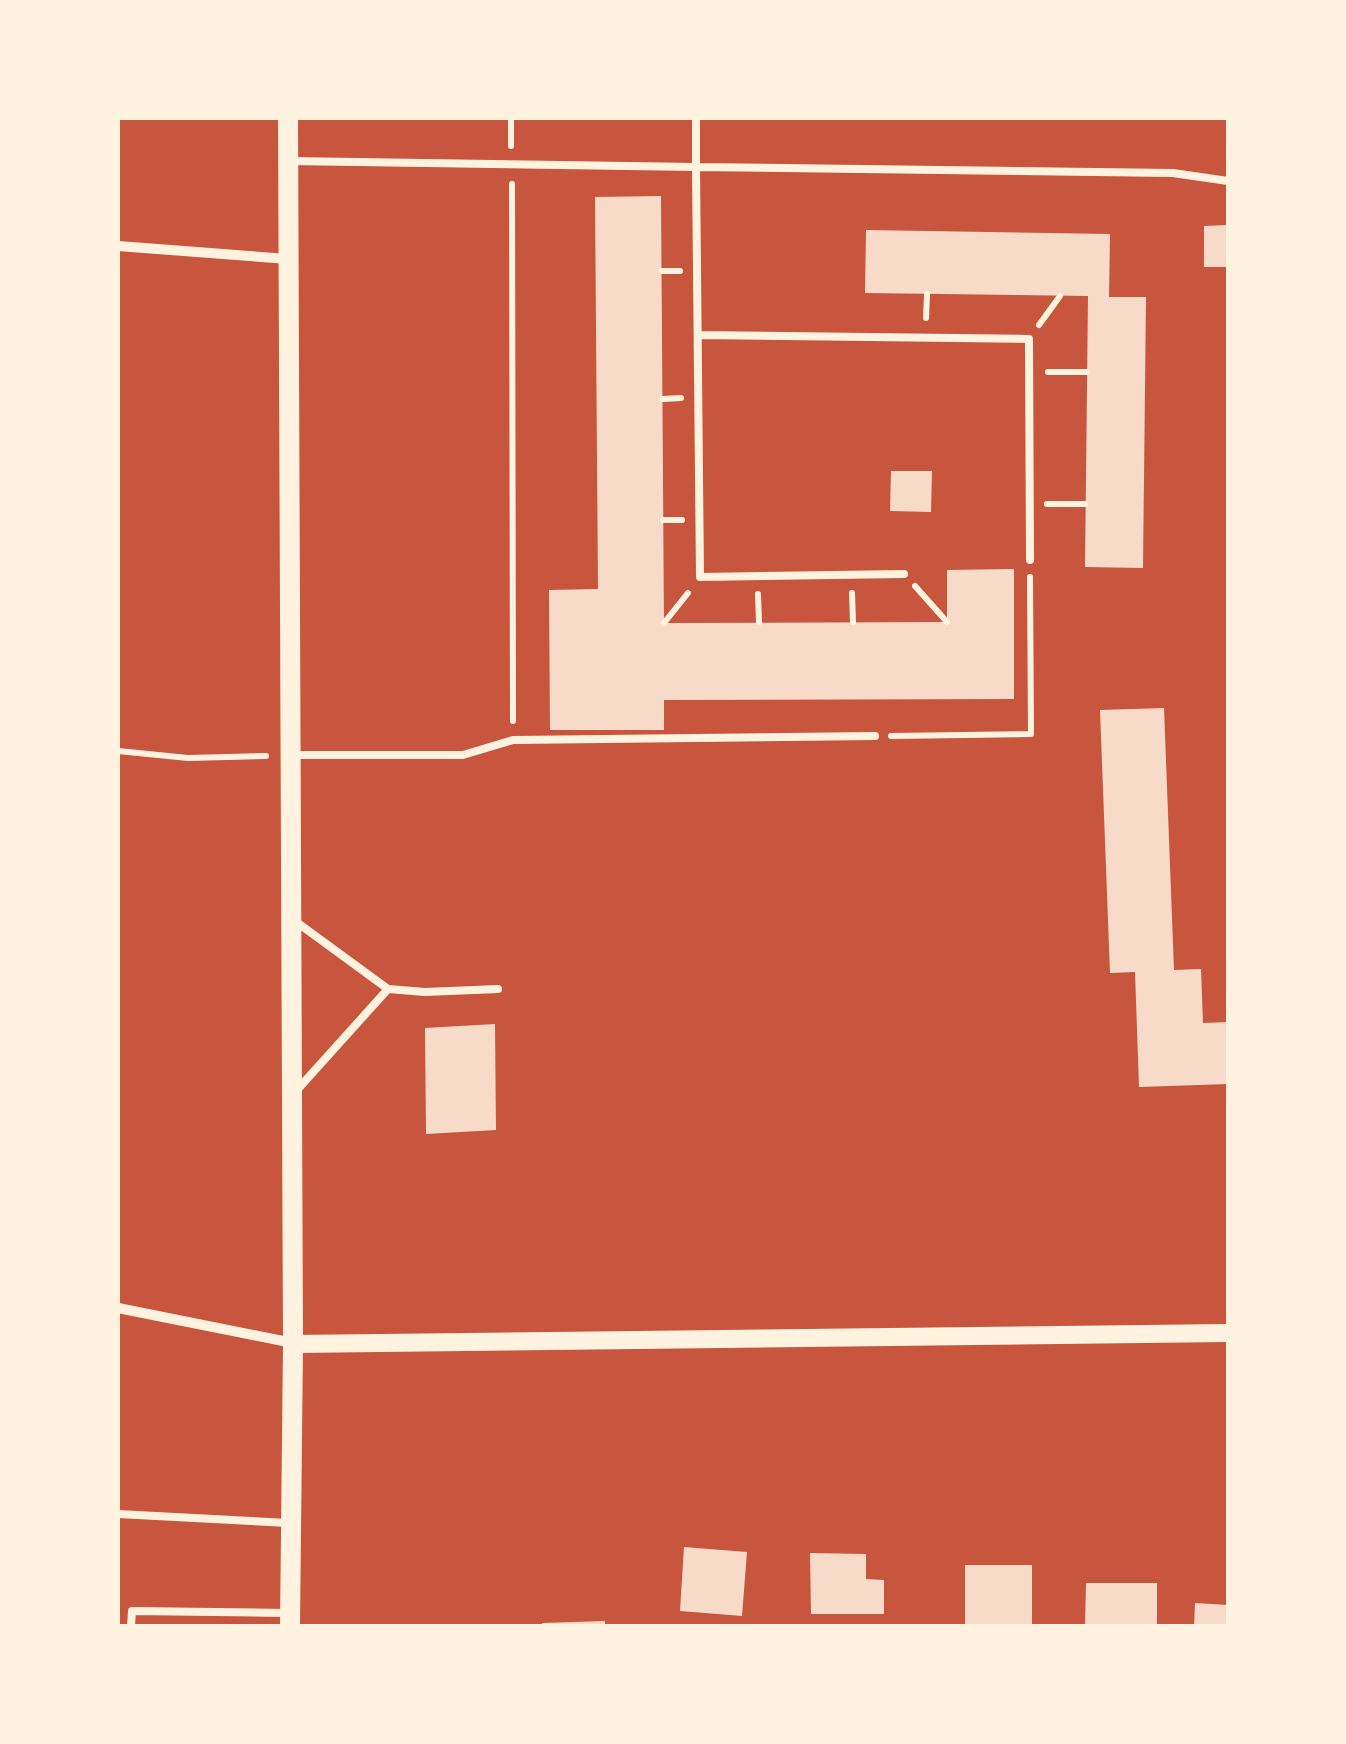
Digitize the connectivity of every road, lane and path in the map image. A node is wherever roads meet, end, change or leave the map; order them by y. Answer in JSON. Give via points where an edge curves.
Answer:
{"nodes":[{"id":1,"x":288,"y":118,"type":"edge"},
{"id":2,"x":512,"y":118,"type":"edge"},
{"id":3,"x":696,"y":118,"type":"edge"},
{"id":4,"x":288,"y":161,"type":"junction"},
{"id":5,"x":512,"y":164,"type":"junction"},
{"id":6,"x":696,"y":167,"type":"junction"},
{"id":7,"x":1228,"y":181,"type":"edge"},
{"id":8,"x":118,"y":246,"type":"edge"},
{"id":9,"x":288,"y":259,"type":"junction"},
{"id":10,"x":1060,"y":296,"type":"dead end"},
{"id":11,"x":698,"y":335,"type":"junction"},
{"id":12,"x":1029,"y":339,"type":"junction"},
{"id":13,"x":1030,"y":372,"type":"junction"},
{"id":14,"x":1087,"y":372,"type":"dead end"},
{"id":15,"x":1030,"y":504,"type":"junction"},
{"id":16,"x":1085,"y":504,"type":"dead end"},
{"id":17,"x":1030,"y":560,"type":"joint"},
{"id":18,"x":904,"y":574,"type":"joint"},
{"id":19,"x":700,"y":577,"type":"junction"},
{"id":20,"x":948,"y":622,"type":"dead end"},
{"id":21,"x":664,"y":623,"type":"dead end"},
{"id":22,"x":874,"y":736,"type":"joint"},
{"id":23,"x":512,"y":740,"type":"junction"},
{"id":24,"x":118,"y":752,"type":"edge"},
{"id":25,"x":290,"y":755,"type":"junction"},
{"id":26,"x":291,"y":918,"type":"junction"},
{"id":27,"x":498,"y":989,"type":"dead end"},
{"id":28,"x":388,"y":990,"type":"junction"},
{"id":29,"x":292,"y":1094,"type":"junction"},
{"id":30,"x":118,"y":1308,"type":"edge"},
{"id":31,"x":1228,"y":1333,"type":"edge"},
{"id":32,"x":293,"y":1344,"type":"junction"},
{"id":33,"x":118,"y":1514,"type":"edge"},
{"id":34,"x":291,"y":1523,"type":"junction"},
{"id":35,"x":290,"y":1620,"type":"edge"},
{"id":36,"x":131,"y":1626,"type":"edge"}],
"edges":[{"from":1,"to":4,"type":"main road"},
{"from":2,"to":5,"type":"path"},
{"from":3,"to":6,"type":"lane"},
{"from":4,"to":5,"type":"lane"},
{"from":4,"to":9,"type":"main road"},
{"from":5,"to":6,"type":"lane"},
{"from":5,"to":23,"type":"path"},
{"from":6,"to":7,"type":"lane","via":[[1174,173]]},
{"from":6,"to":11,"type":"lane"},
{"from":8,"to":9,"type":"street"},
{"from":9,"to":25,"type":"main road"},
{"from":10,"to":12,"type":"path"},
{"from":11,"to":12,"type":"lane"},
{"from":11,"to":19,"type":"lane"},
{"from":12,"to":13,"type":"lane"},
{"from":13,"to":14,"type":"path"},
{"from":13,"to":15,"type":"lane"},
{"from":15,"to":16,"type":"path"},
{"from":15,"to":17,"type":"lane"},
{"from":17,"to":22,"type":"path","via":[[1030,734]]},
{"from":18,"to":19,"type":"lane"},
{"from":18,"to":20,"type":"path"},
{"from":19,"to":21,"type":"path"},
{"from":22,"to":23,"type":"lane"},
{"from":23,"to":25,"type":"lane","via":[[463,755]]},
{"from":24,"to":25,"type":"path"},
{"from":25,"to":26,"type":"main road"},
{"from":26,"to":28,"type":"lane"},
{"from":26,"to":29,"type":"main road"},
{"from":27,"to":28,"type":"lane"},
{"from":28,"to":29,"type":"lane"},
{"from":29,"to":32,"type":"main road"},
{"from":30,"to":32,"type":"street"},
{"from":31,"to":32,"type":"street"},
{"from":32,"to":34,"type":"main road"},
{"from":33,"to":34,"type":"lane"},
{"from":34,"to":35,"type":"main road"},
{"from":35,"to":36,"type":"lane","via":[[132,1611]]}]}
